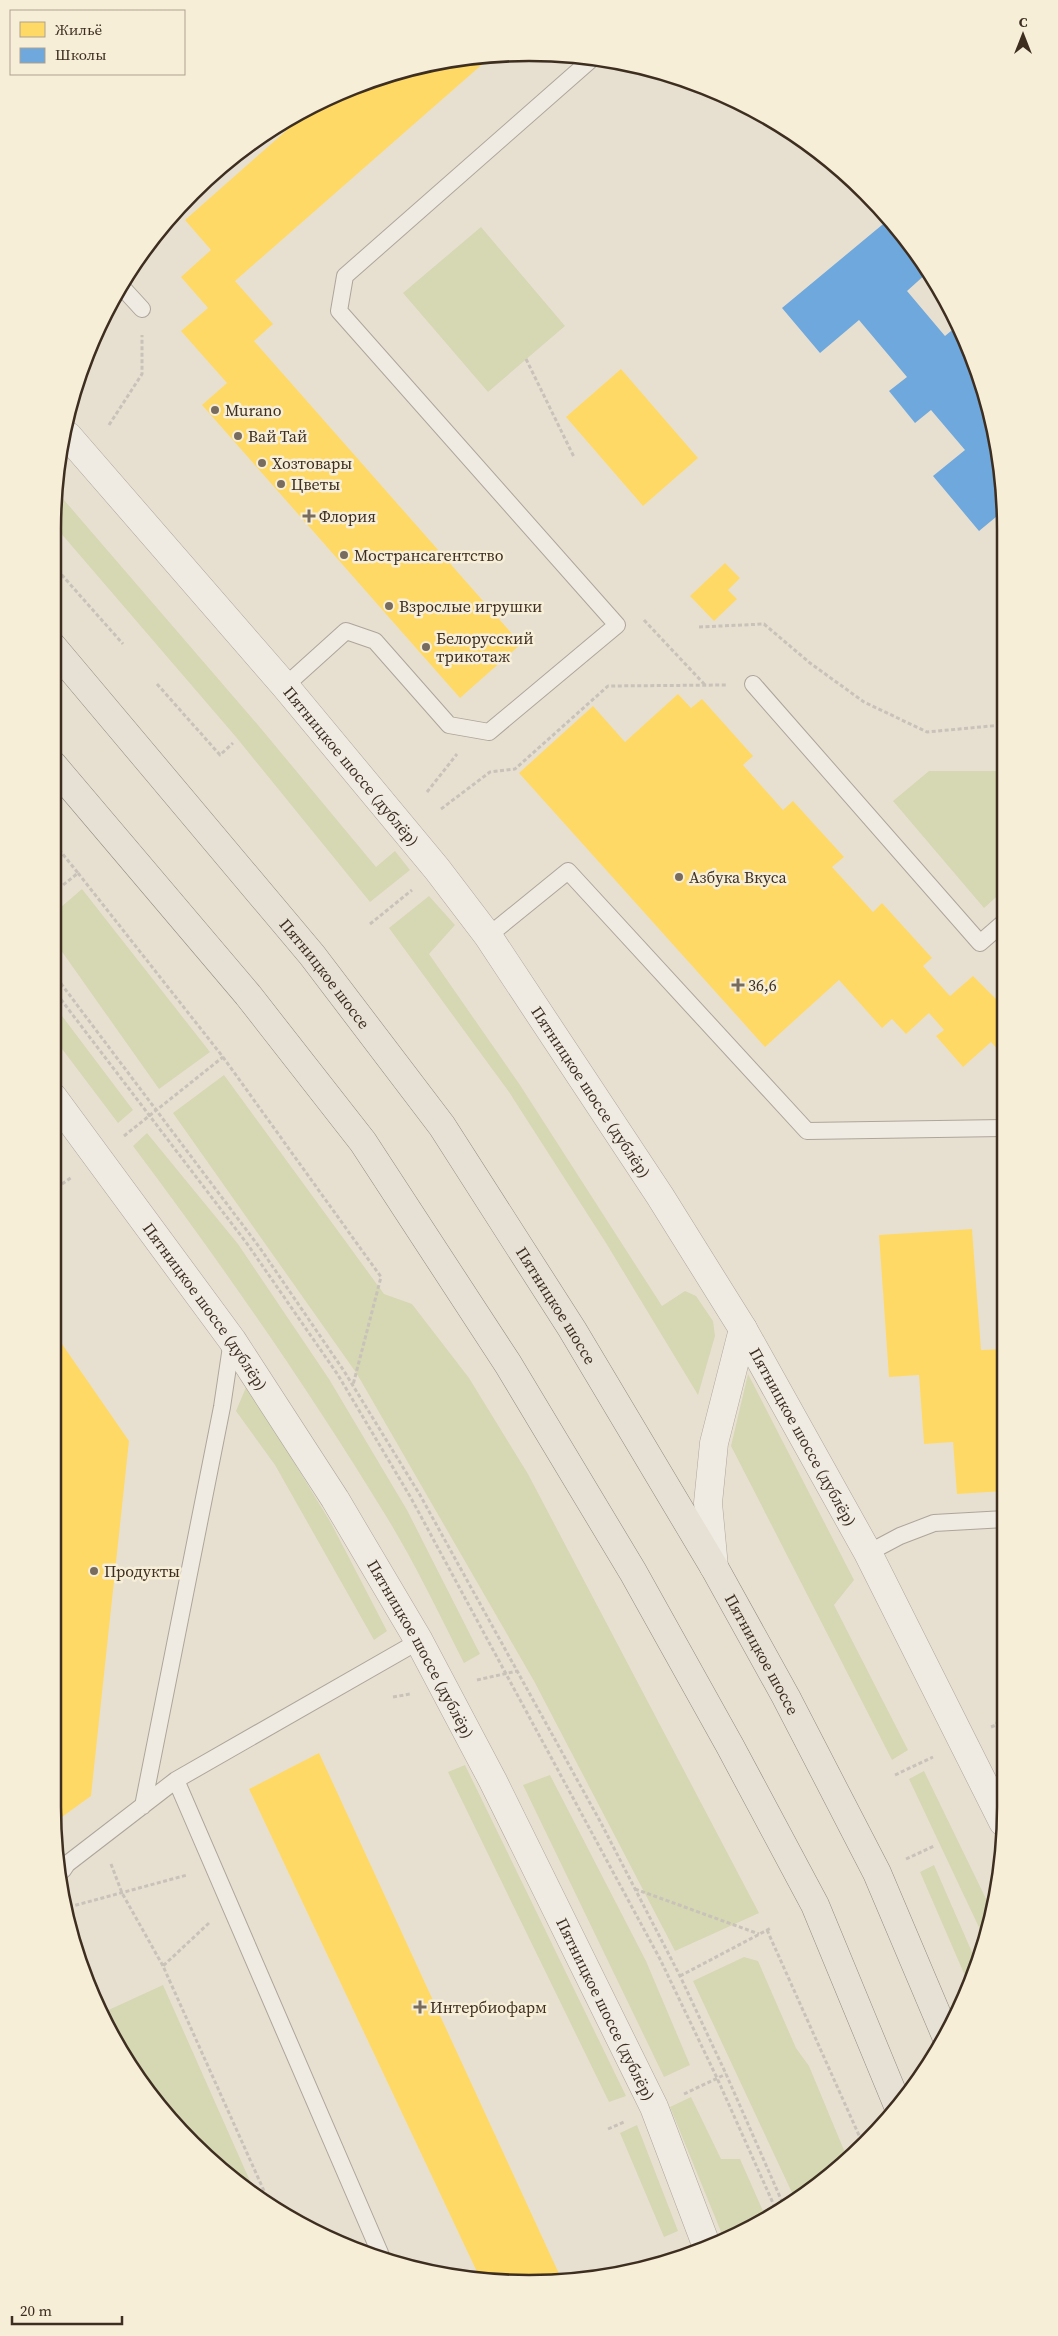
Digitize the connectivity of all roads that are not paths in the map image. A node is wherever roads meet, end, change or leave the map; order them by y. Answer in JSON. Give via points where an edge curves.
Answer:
{"nodes":[{"id":1,"x":585,"y":65,"type":"edge"},
{"id":2,"x":126,"y":292,"type":"edge"},
{"id":3,"x":142,"y":309,"type":"road end"},
{"id":4,"x":70,"y":438,"type":"edge"},
{"id":5,"x":61,"y":658,"type":"edge"},
{"id":6,"x":753,"y":684,"type":"road end"},
{"id":7,"x":285,"y":686,"type":"junction"},
{"id":8,"x":61,"y":776,"type":"edge"},
{"id":9,"x":997,"y":928,"type":"edge"},
{"id":10,"x":488,"y":936,"type":"junction"},
{"id":11,"x":61,"y":1108,"type":"edge"},
{"id":12,"x":997,"y":1128,"type":"edge"},
{"id":13,"x":743,"y":1329,"type":"junction"},
{"id":14,"x":232,"y":1340,"type":"junction"},
{"id":15,"x":997,"y":1519,"type":"edge"},
{"id":16,"x":868,"y":1553,"type":"junction"},
{"id":17,"x":714,"y":1567,"type":"junction"},
{"id":18,"x":419,"y":1641,"type":"junction"},
{"id":19,"x":176,"y":1780,"type":"junction"},
{"id":20,"x":143,"y":1806,"type":"junction"},
{"id":21,"x":997,"y":1810,"type":"edge"},
{"id":22,"x":65,"y":1868,"type":"edge"},
{"id":23,"x":942,"y":2027,"type":"edge"},
{"id":24,"x":895,"y":2098,"type":"edge"},
{"id":25,"x":704,"y":2240,"type":"edge"},
{"id":26,"x":379,"y":2250,"type":"edge"}],
"edges":[{"from":1,"to":7,"type":"lane","via":[[344,276],[339,311],[617,625],[489,732],[449,725],[375,641],[346,632]]},
{"from":2,"to":3,"type":"lane"},
{"from":4,"to":7,"type":"street","name":"Пятницкое шоссе (дублёр)"},
{"from":5,"to":17,"type":"main road","name":"Пятницкое шоссе","via":[[312,955],[442,1126],[572,1329]]},
{"from":6,"to":9,"type":"lane","via":[[980,943]]},
{"from":7,"to":10,"type":"street","name":"Пятницкое шоссе (дублёр)","via":[[437,869]]},
{"from":8,"to":24,"type":"main road","via":[[248,995],[363,1142],[508,1364],[633,1572],[810,1897]]},
{"from":10,"to":12,"type":"lane","via":[[568,871],[807,1131]]},
{"from":10,"to":13,"type":"street","name":"Пятницкое шоссе (дублёр)","via":[[660,1196]]},
{"from":11,"to":14,"type":"street","name":"Пятницкое шоссе (дублёр)"},
{"from":13,"to":16,"type":"street","name":"Пятницкое шоссе (дублёр)"},
{"from":13,"to":17,"type":"street","via":[[714,1443],[708,1503]]},
{"from":14,"to":18,"type":"street","name":"Пятницкое шоссе (дублёр)","via":[[336,1499]]},
{"from":14,"to":20,"type":"lane","via":[[222,1407]]},
{"from":15,"to":16,"type":"lane","via":[[934,1523]]},
{"from":16,"to":21,"type":"street","name":"Пятницкое шоссе (дублёр)"},
{"from":17,"to":23,"type":"main road","name":"Пятницкое шоссе","via":[[786,1697],[877,1874]]},
{"from":18,"to":19,"type":"lane"},
{"from":18,"to":25,"type":"street","name":"Пятницкое шоссе (дублёр)","via":[[493,1781],[654,2107]]},
{"from":19,"to":20,"type":"lane"},
{"from":19,"to":26,"type":"lane"},
{"from":20,"to":22,"type":"lane"}]}
